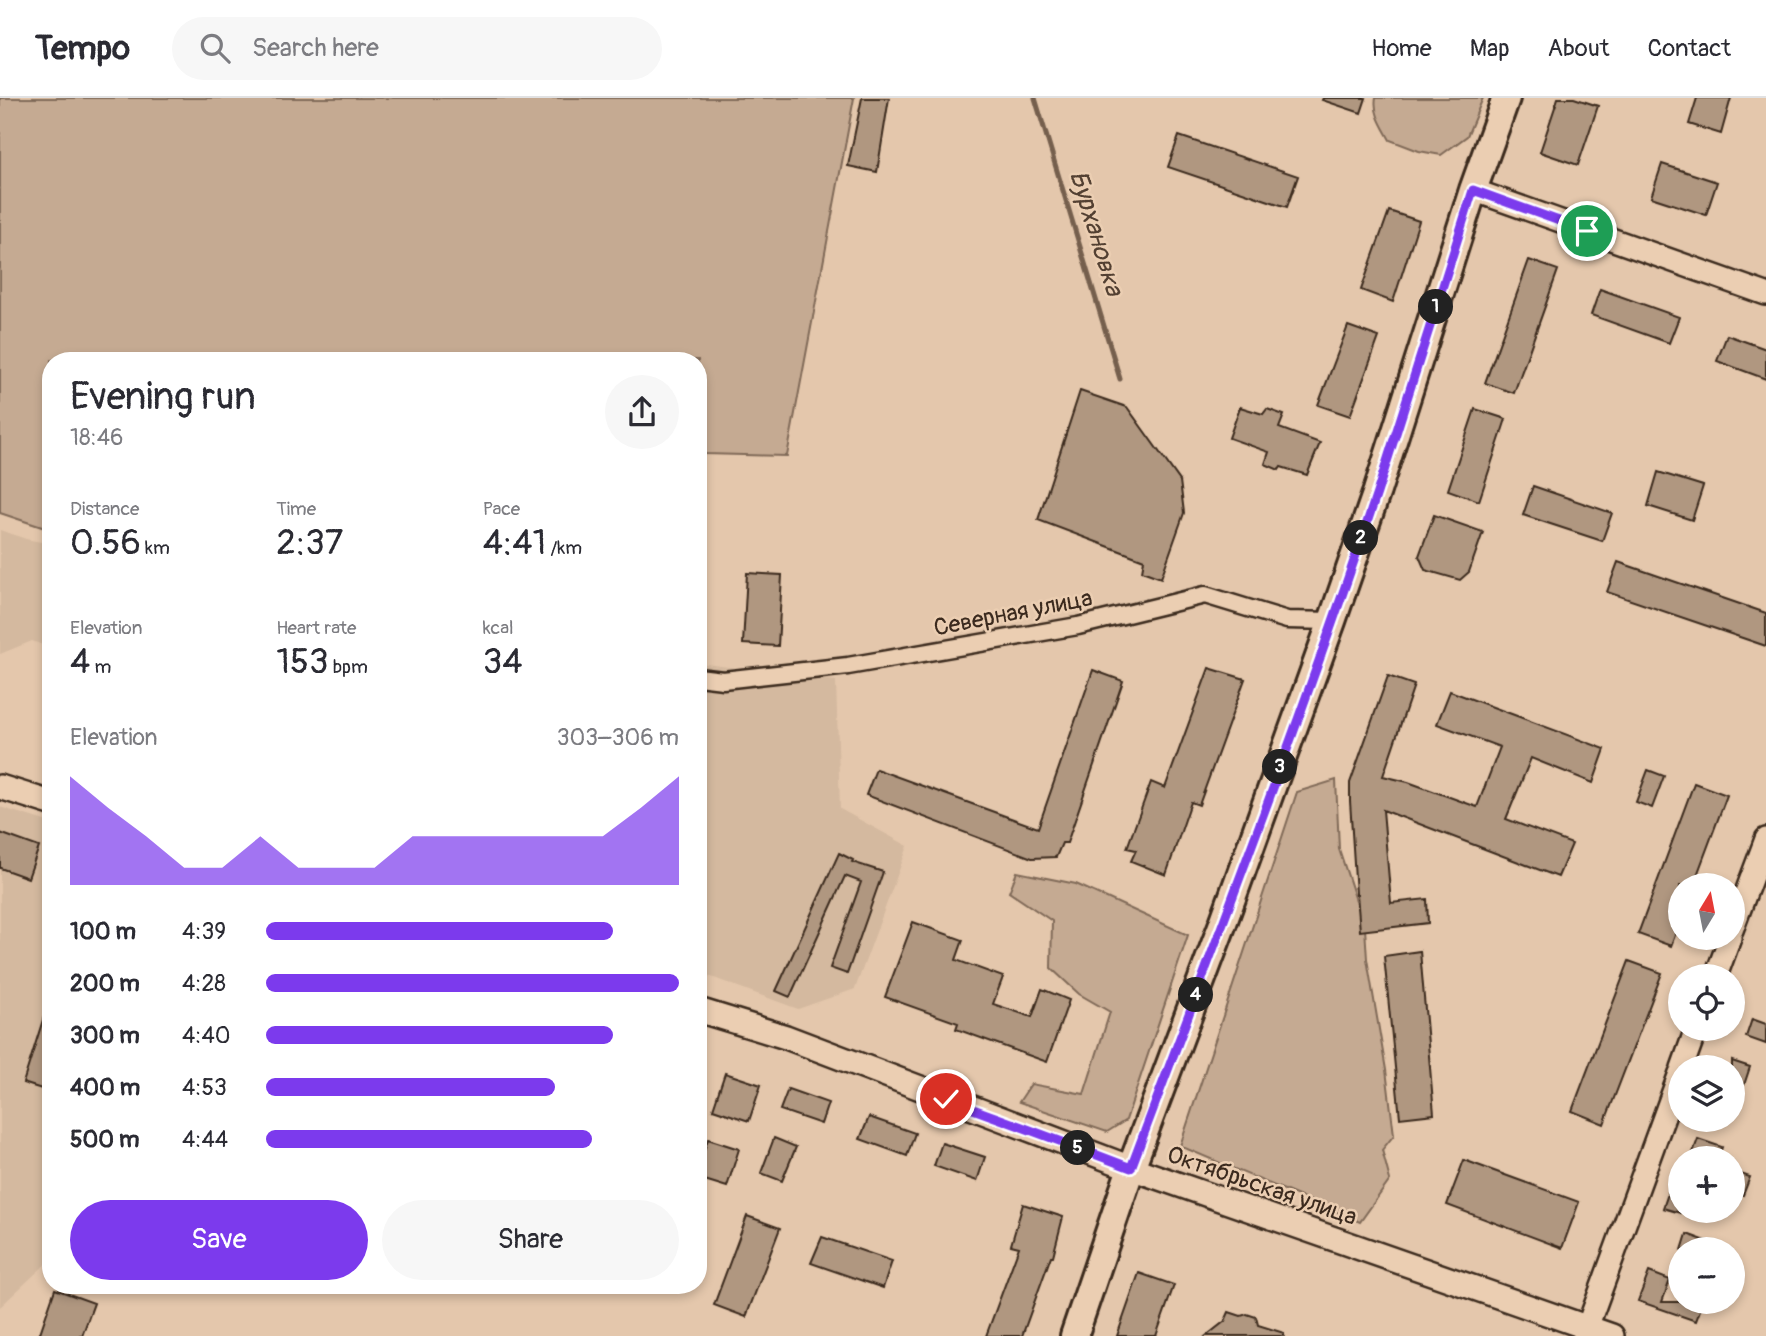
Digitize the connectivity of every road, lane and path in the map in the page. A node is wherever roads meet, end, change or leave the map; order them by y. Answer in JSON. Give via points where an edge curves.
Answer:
{"nodes":[{"id":1,"x":1506,"y":98,"type":"edge"},
{"id":2,"x":1473,"y":190,"type":"junction"},
{"id":3,"x":1766,"y":294,"type":"edge"},
{"id":4,"x":1332,"y":621,"type":"junction"},
{"id":5,"x":707,"y":678,"type":"edge"},
{"id":6,"x":0,"y":787,"type":"edge"},
{"id":7,"x":42,"y":800,"type":"edge"},
{"id":8,"x":1766,"y":839,"type":"edge"},
{"id":9,"x":1745,"y":895,"type":"edge"},
{"id":10,"x":707,"y":1013,"type":"edge"},
{"id":11,"x":1668,"y":1106,"type":"edge"},
{"id":12,"x":1131,"y":1168,"type":"junction"},
{"id":13,"x":1585,"y":1332,"type":"edge"},
{"id":14,"x":1074,"y":1336,"type":"edge"},
{"id":15,"x":1612,"y":1336,"type":"edge"}],
"edges":[{"from":1,"to":2,"type":"main road"},
{"from":2,"to":3,"type":"street"},
{"from":2,"to":4,"type":"main road"},
{"from":4,"to":5,"type":"street","name":"Северная улица","via":[[1287,620],[1205,595],[1078,626],[848,666]]},
{"from":4,"to":12,"type":"main road"},
{"from":6,"to":7,"type":"main road"},
{"from":8,"to":9,"type":"street"},
{"from":10,"to":12,"type":"main road","name":"Октябрьская улица","via":[[786,1037]]},
{"from":11,"to":13,"type":"street"},
{"from":12,"to":13,"type":"main road","name":"Октябрьская улица"},
{"from":12,"to":14,"type":"main road"},
{"from":13,"to":15,"type":"main road","name":"Октябрьская улица"}]}
